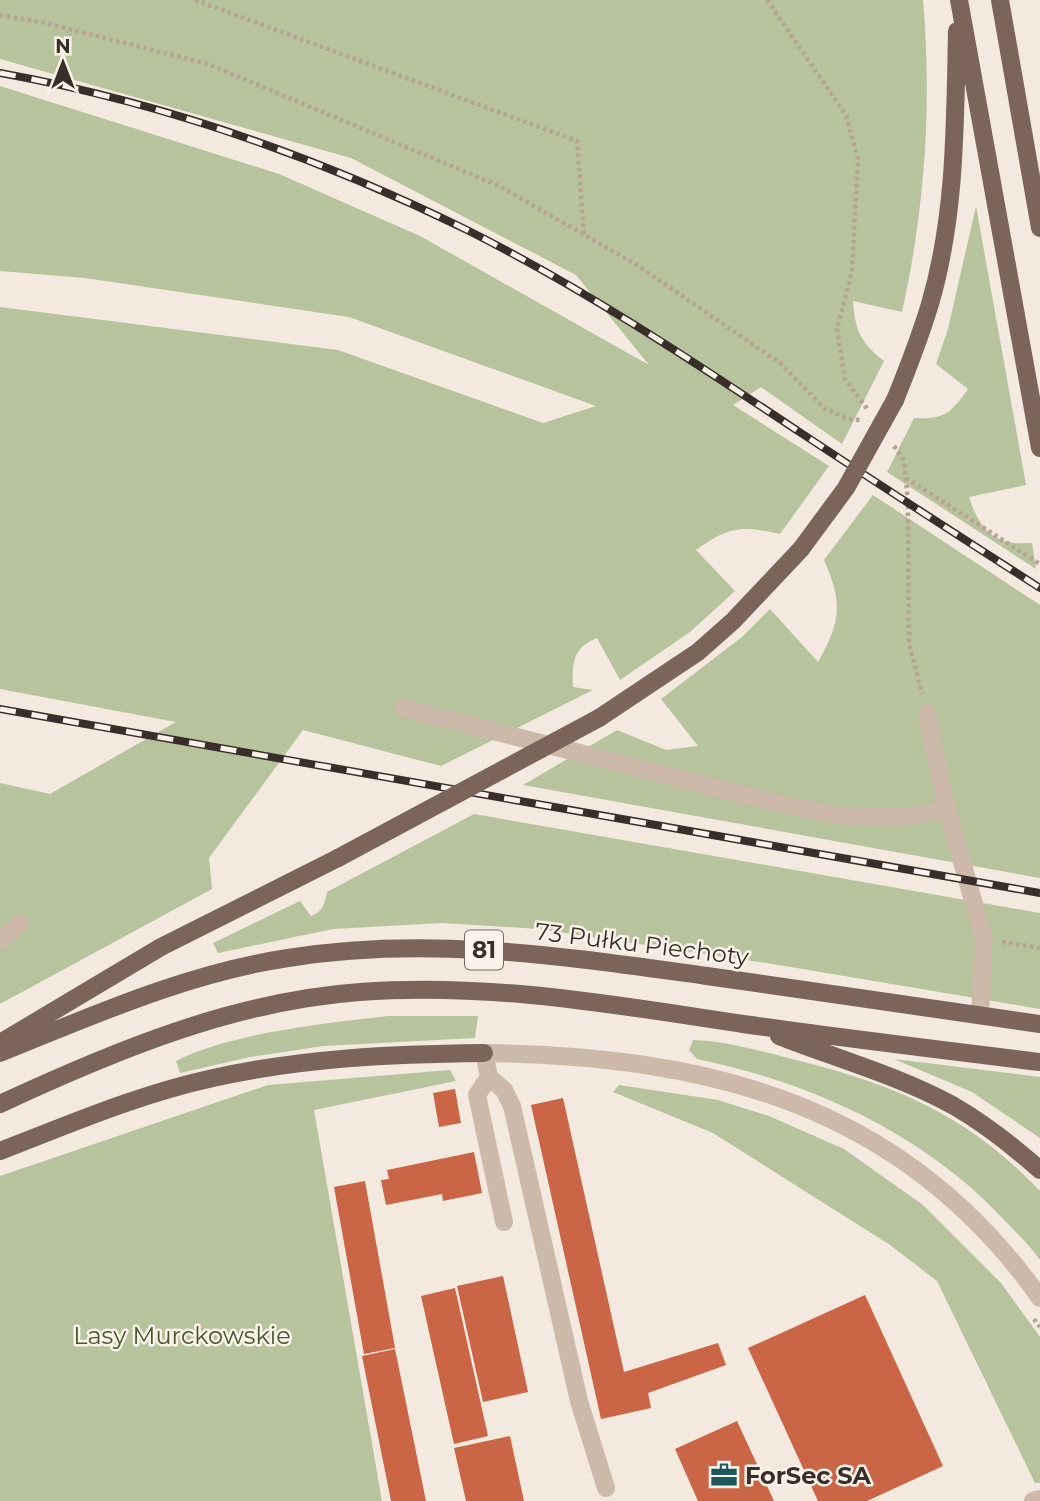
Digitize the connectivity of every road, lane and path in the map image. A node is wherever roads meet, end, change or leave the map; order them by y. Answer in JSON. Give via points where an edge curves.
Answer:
{"nodes":[{"id":1,"x":195,"y":0,"type":"edge"},
{"id":2,"x":766,"y":0,"type":"edge"},
{"id":3,"x":958,"y":0,"type":"edge"},
{"id":4,"x":1000,"y":0,"type":"edge"},
{"id":5,"x":0,"y":15,"type":"edge"},
{"id":6,"x":1040,"y":228,"type":"edge"},
{"id":7,"x":584,"y":235,"type":"junction"},
{"id":8,"x":861,"y":420,"type":"dead end"},
{"id":9,"x":875,"y":421,"type":"dead end"},
{"id":10,"x":890,"y":440,"type":"dead end"},
{"id":11,"x":1040,"y":448,"type":"edge"},
{"id":12,"x":905,"y":477,"type":"junction"},
{"id":13,"x":1040,"y":564,"type":"edge"},
{"id":14,"x":403,"y":708,"type":"dead end"},
{"id":15,"x":927,"y":713,"type":"joint"},
{"id":16,"x":947,"y":808,"type":"junction"},
{"id":17,"x":20,"y":924,"type":"dead end"},
{"id":18,"x":984,"y":939,"type":"junction"},
{"id":19,"x":0,"y":940,"type":"edge"},
{"id":20,"x":1040,"y":948,"type":"edge"},
{"id":21,"x":980,"y":1015,"type":"junction"},
{"id":22,"x":1040,"y":1024,"type":"edge"},
{"id":23,"x":753,"y":1025,"type":"junction"},
{"id":24,"x":0,"y":1043,"type":"edge"},
{"id":25,"x":0,"y":1053,"type":"edge"},
{"id":26,"x":484,"y":1053,"type":"junction"},
{"id":27,"x":1040,"y":1062,"type":"edge"},
{"id":28,"x":489,"y":1077,"type":"junction"},
{"id":29,"x":0,"y":1104,"type":"edge"},
{"id":30,"x":0,"y":1151,"type":"edge"},
{"id":31,"x":1040,"y":1170,"type":"edge"},
{"id":32,"x":504,"y":1222,"type":"dead end"},
{"id":33,"x":1040,"y":1298,"type":"edge"},
{"id":34,"x":1032,"y":1316,"type":"dead end"},
{"id":35,"x":1040,"y":1327,"type":"edge"},
{"id":36,"x":606,"y":1488,"type":"dead end"},
{"id":37,"x":1040,"y":1499,"type":"edge"},
{"id":38,"x":1033,"y":1501,"type":"edge"}],
"edges":[{"from":1,"to":7,"type":"path","via":[[577,141]]},
{"from":2,"to":9,"type":"path","via":[[846,115],[858,159],[852,271],[837,329],[845,379]]},
{"from":3,"to":11,"type":"main road"},
{"from":3,"to":24,"type":"main road","bridge":true,"via":[[956,119],[947,220],[930,302],[895,400],[846,488],[801,549],[698,652],[599,718],[161,947]]},
{"from":4,"to":6,"type":"main road"},
{"from":5,"to":7,"type":"path","via":[[208,64],[499,186]]},
{"from":7,"to":8,"type":"path","via":[[779,363],[824,408]]},
{"from":10,"to":12,"type":"path","via":[[904,460]]},
{"from":12,"to":13,"type":"path"},
{"from":12,"to":15,"type":"path","via":[[909,643]]},
{"from":14,"to":16,"type":"street","via":[[841,816],[906,817]]},
{"from":15,"to":16,"type":"street"},
{"from":16,"to":18,"type":"street"},
{"from":17,"to":19,"type":"street"},
{"from":18,"to":20,"type":"path"},
{"from":18,"to":21,"type":"street"},
{"from":21,"to":22,"type":"main road","name":"73 Pułku Piechoty","number":"81"},
{"from":21,"to":25,"type":"main road","name":"73 Pułku Piechoty","number":"81","via":[[553,955],[444,947],[358,948],[286,958],[141,996]]},
{"from":23,"to":27,"type":"main road"},
{"from":23,"to":29,"type":"main road","number":"81","via":[[509,993],[360,992],[241,1012],[161,1036]]},
{"from":23,"to":31,"type":"main road","via":[[869,1067],[954,1106]]},
{"from":26,"to":28,"type":"street"},
{"from":26,"to":30,"type":"main road","via":[[349,1056],[211,1079],[125,1103]]},
{"from":26,"to":33,"type":"street","via":[[576,1055],[681,1069],[733,1081],[837,1121],[894,1154],[952,1198],[997,1242]]},
{"from":28,"to":32,"type":"street","via":[[477,1095]]},
{"from":28,"to":36,"type":"street","via":[[512,1105],[579,1401]]},
{"from":34,"to":35,"type":"path"},
{"from":37,"to":38,"type":"street"}]}
